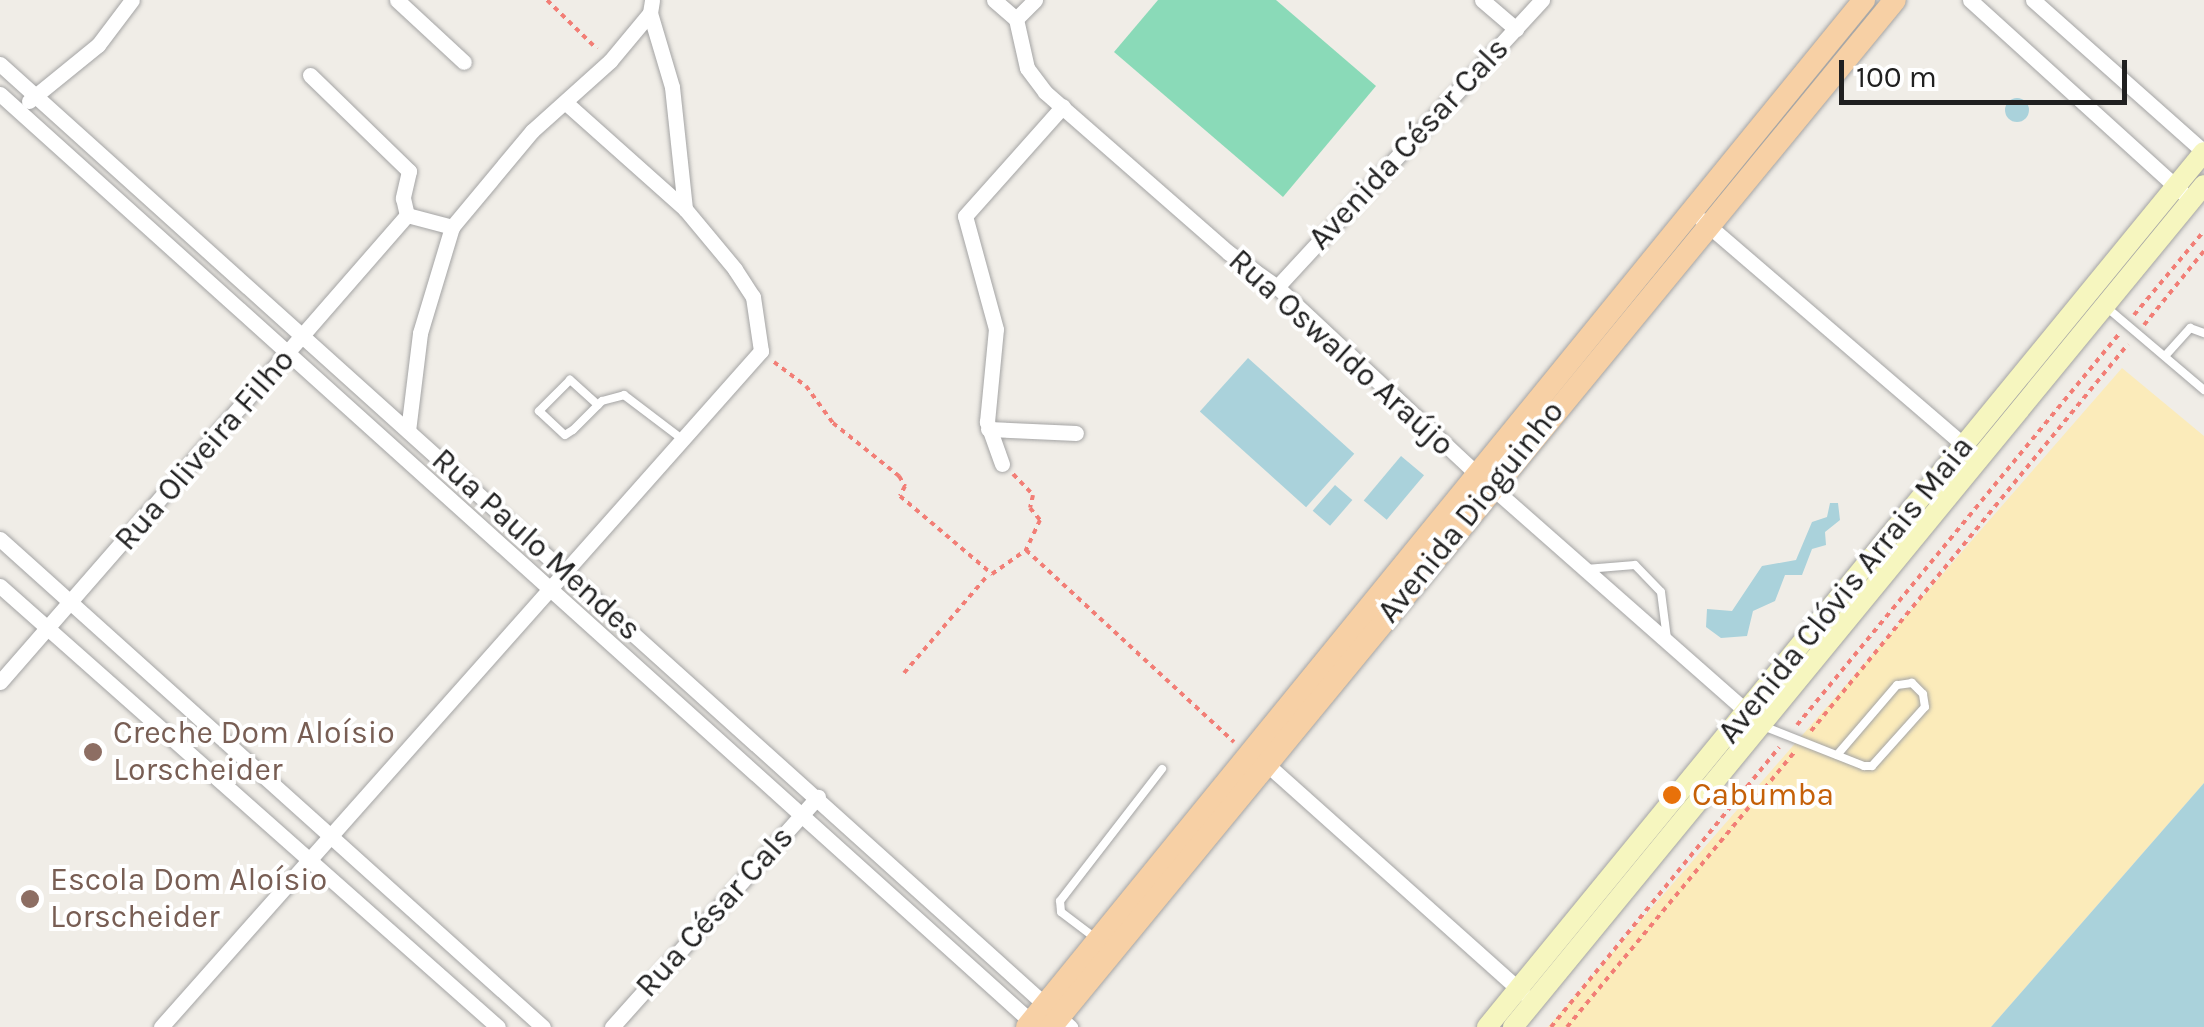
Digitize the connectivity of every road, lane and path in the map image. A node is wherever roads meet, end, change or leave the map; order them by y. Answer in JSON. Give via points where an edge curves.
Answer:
{"nodes":[{"id":1,"x":132,"y":0,"type":"edge"},
{"id":2,"x":397,"y":0,"type":"edge"},
{"id":3,"x":546,"y":0,"type":"edge"},
{"id":4,"x":994,"y":0,"type":"edge"},
{"id":5,"x":1036,"y":0,"type":"edge"},
{"id":6,"x":1482,"y":0,"type":"edge"},
{"id":7,"x":1542,"y":0,"type":"edge"},
{"id":8,"x":1864,"y":0,"type":"edge"},
{"id":9,"x":1895,"y":0,"type":"edge"},
{"id":10,"x":1970,"y":0,"type":"edge"},
{"id":11,"x":2033,"y":0,"type":"edge"},
{"id":12,"x":651,"y":6,"type":"edge"},
{"id":13,"x":1016,"y":20,"type":"junction"},
{"id":14,"x":1516,"y":29,"type":"junction"},
{"id":15,"x":610,"y":61,"type":"junction"},
{"id":16,"x":464,"y":62,"type":"dead end"},
{"id":17,"x":0,"y":64,"type":"edge"},
{"id":18,"x":310,"y":76,"type":"dead end"},
{"id":19,"x":0,"y":94,"type":"edge"},
{"id":20,"x":34,"y":95,"type":"junction"},
{"id":21,"x":567,"y":104,"type":"junction"},
{"id":22,"x":1063,"y":106,"type":"junction"},
{"id":23,"x":19,"y":112,"type":"junction"},
{"id":24,"x":2204,"y":152,"type":"edge"},
{"id":25,"x":2176,"y":186,"type":"junction"},
{"id":26,"x":2198,"y":193,"type":"edge"},
{"id":27,"x":685,"y":208,"type":"junction"},
{"id":28,"x":407,"y":215,"type":"junction"},
{"id":29,"x":1699,"y":217,"type":"junction"},
{"id":30,"x":175,"y":221,"type":"junction"},
{"id":31,"x":452,"y":227,"type":"junction"},
{"id":32,"x":2204,"y":231,"type":"edge"},
{"id":33,"x":160,"y":236,"type":"junction"},
{"id":34,"x":2204,"y":252,"type":"edge"},
{"id":35,"x":1277,"y":287,"type":"junction"},
{"id":36,"x":2105,"y":306,"type":"junction"},
{"id":37,"x":2127,"y":324,"type":"junction"},
{"id":38,"x":2204,"y":332,"type":"edge"},
{"id":39,"x":2138,"y":333,"type":"junction"},
{"id":40,"x":302,"y":337,"type":"junction"},
{"id":41,"x":761,"y":351,"type":"junction"},
{"id":42,"x":289,"y":353,"type":"junction"},
{"id":43,"x":2165,"y":356,"type":"junction"},
{"id":44,"x":352,"y":382,"type":"junction"},
{"id":45,"x":2204,"y":390,"type":"edge"},
{"id":46,"x":339,"y":399,"type":"junction"},
{"id":47,"x":598,"y":405,"type":"junction"},
{"id":48,"x":988,"y":429,"type":"junction"},
{"id":49,"x":408,"y":431,"type":"junction"},
{"id":50,"x":1076,"y":433,"type":"dead end"},
{"id":51,"x":682,"y":440,"type":"junction"},
{"id":52,"x":1971,"y":452,"type":"junction"},
{"id":53,"x":1002,"y":464,"type":"joint"},
{"id":54,"x":1483,"y":480,"type":"junction"},
{"id":55,"x":476,"y":492,"type":"junction"},
{"id":56,"x":460,"y":508,"type":"junction"},
{"id":57,"x":0,"y":539,"type":"edge"},
{"id":58,"x":1026,"y":550,"type":"junction"},
{"id":59,"x":566,"y":570,"type":"junction"},
{"id":60,"x":1583,"y":570,"type":"junction"},
{"id":61,"x":990,"y":572,"type":"junction"},
{"id":62,"x":0,"y":586,"type":"edge"},
{"id":63,"x":547,"y":591,"type":"junction"},
{"id":64,"x":72,"y":604,"type":"junction"},
{"id":65,"x":50,"y":629,"type":"junction"},
{"id":66,"x":1668,"y":644,"type":"junction"},
{"id":67,"x":904,"y":673,"type":"dead end"},
{"id":68,"x":0,"y":682,"type":"edge"},
{"id":69,"x":1746,"y":712,"type":"junction"},
{"id":70,"x":1763,"y":726,"type":"junction"},
{"id":71,"x":1788,"y":736,"type":"junction"},
{"id":72,"x":1803,"y":742,"type":"junction"},
{"id":73,"x":1837,"y":755,"type":"junction"},
{"id":74,"x":1256,"y":757,"type":"junction"},
{"id":75,"x":1162,"y":770,"type":"dead end"},
{"id":76,"x":818,"y":797,"type":"junction"},
{"id":77,"x":801,"y":816,"type":"junction"},
{"id":78,"x":331,"y":836,"type":"junction"},
{"id":79,"x":310,"y":860,"type":"junction"},
{"id":80,"x":958,"y":926,"type":"junction"},
{"id":81,"x":942,"y":944,"type":"junction"},
{"id":82,"x":1105,"y":945,"type":"junction"},
{"id":83,"x":1526,"y":996,"type":"junction"},
{"id":84,"x":1046,"y":1022,"type":"edge"},
{"id":85,"x":161,"y":1027,"type":"edge"},
{"id":86,"x":498,"y":1027,"type":"edge"},
{"id":87,"x":543,"y":1027,"type":"edge"},
{"id":88,"x":612,"y":1027,"type":"edge"},
{"id":89,"x":1487,"y":1027,"type":"edge"},
{"id":90,"x":1514,"y":1027,"type":"edge"},
{"id":91,"x":1551,"y":1027,"type":"edge"},
{"id":92,"x":1567,"y":1027,"type":"edge"}],
"edges":[{"from":1,"to":20,"type":"street","via":[[78,64]]},
{"from":2,"to":16,"type":"street"},
{"from":3,"to":15,"type":"path"},
{"from":4,"to":13,"type":"street"},
{"from":5,"to":13,"type":"street"},
{"from":6,"to":14,"type":"street"},
{"from":7,"to":14,"type":"street","name":"Avenida César Cals"},
{"from":8,"to":29,"type":"main road","name":"Avenida Dioguinho"},
{"from":9,"to":29,"type":"main road","name":"Avenida Dioguinho"},
{"from":10,"to":25,"type":"street"},
{"from":11,"to":24,"type":"street"},
{"from":12,"to":15,"type":"street"},
{"from":12,"to":27,"type":"street","via":[[672,88]]},
{"from":13,"to":22,"type":"street","name":"Rua Oswaldo Araújo","via":[[1027,68]]},
{"from":14,"to":35,"type":"street","name":"Avenida César Cals"},
{"from":15,"to":21,"type":"street"},
{"from":17,"to":20,"type":"street","name":"Rua Paulo Mendes"},
{"from":18,"to":28,"type":"street","via":[[409,171]]},
{"from":19,"to":23,"type":"street","name":"Rua Paulo Mendes"},
{"from":20,"to":23,"type":"street"},
{"from":20,"to":30,"type":"street","name":"Rua Paulo Mendes"},
{"from":21,"to":27,"type":"street"},
{"from":21,"to":31,"type":"street","via":[[532,131]]},
{"from":22,"to":35,"type":"street","name":"Rua Oswaldo Araújo","via":[[1229,254]]},
{"from":22,"to":48,"type":"street","via":[[964,216],[996,329]]},
{"from":23,"to":33,"type":"street","name":"Rua Paulo Mendes"},
{"from":24,"to":25,"type":"main road","name":"Avenida Clóvis Arrais Maia"},
{"from":25,"to":26,"type":"street"},
{"from":25,"to":52,"type":"main road","name":"Avenida Clóvis Arrais Maia"},
{"from":26,"to":36,"type":"main road","name":"Avenida Clóvis Arrais Maia"},
{"from":27,"to":41,"type":"street","via":[[753,297]]},
{"from":28,"to":31,"type":"street"},
{"from":28,"to":40,"type":"street","name":"Rua Oliveira Filho"},
{"from":29,"to":52,"type":"street"},
{"from":29,"to":54,"type":"main road","name":"Avenida Dioguinho"},
{"from":30,"to":33,"type":"street"},
{"from":30,"to":40,"type":"street","name":"Rua Paulo Mendes"},
{"from":31,"to":49,"type":"street","via":[[420,333]]},
{"from":32,"to":37,"type":"path"},
{"from":33,"to":42,"type":"street","name":"Rua Paulo Mendes"},
{"from":34,"to":39,"type":"path"},
{"from":35,"to":54,"type":"street","name":"Rua Oswaldo Araújo"},
{"from":36,"to":37,"type":"lane"},
{"from":36,"to":52,"type":"main road","name":"Avenida Clóvis Arrais Maia"},
{"from":37,"to":39,"type":"lane"},
{"from":37,"to":71,"type":"path"},
{"from":38,"to":43,"type":"lane","via":[[2190,328]]},
{"from":39,"to":43,"type":"lane"},
{"from":39,"to":72,"type":"path"},
{"from":40,"to":42,"type":"street","name":"Rua Oliveira Filho"},
{"from":40,"to":44,"type":"street","name":"Rua Paulo Mendes"},
{"from":41,"to":51,"type":"street"},
{"from":41,"to":61,"type":"path","via":[[898,476],[905,486],[900,496]]},
{"from":42,"to":46,"type":"street","name":"Rua Paulo Mendes"},
{"from":42,"to":64,"type":"street","name":"Rua Oliveira Filho"},
{"from":43,"to":45,"type":"lane"},
{"from":44,"to":46,"type":"street"},
{"from":44,"to":49,"type":"street","name":"Rua Paulo Mendes"},
{"from":46,"to":56,"type":"street","name":"Rua Paulo Mendes"},
{"from":47,"to":47,"type":"lane","via":[[565,435],[540,411],[570,380]]},
{"from":47,"to":51,"type":"lane","via":[[632,396]]},
{"from":48,"to":50,"type":"street"},
{"from":48,"to":53,"type":"street"},
{"from":49,"to":55,"type":"street","name":"Rua Paulo Mendes"},
{"from":51,"to":59,"type":"street"},
{"from":52,"to":69,"type":"main road","name":"Avenida Clóvis Arrais Maia"},
{"from":52,"to":70,"type":"main road","name":"Avenida Clóvis Arrais Maia"},
{"from":53,"to":58,"type":"path","via":[[1035,500],[1030,508],[1040,520]]},
{"from":54,"to":60,"type":"street","name":"Rua Oswaldo Araújo"},
{"from":54,"to":74,"type":"main road","name":"Avenida Dioguinho"},
{"from":55,"to":56,"type":"street"},
{"from":55,"to":59,"type":"street","name":"Rua Paulo Mendes"},
{"from":56,"to":63,"type":"street","name":"Rua Paulo Mendes"},
{"from":57,"to":64,"type":"street"},
{"from":58,"to":61,"type":"path"},
{"from":58,"to":74,"type":"path"},
{"from":59,"to":63,"type":"street"},
{"from":59,"to":76,"type":"street","name":"Rua Paulo Mendes"},
{"from":60,"to":66,"type":"street","name":"Rua Oswaldo Araújo"},
{"from":60,"to":66,"type":"lane","via":[[1636,565],[1661,592]]},
{"from":61,"to":67,"type":"path"},
{"from":62,"to":65,"type":"street"},
{"from":63,"to":77,"type":"street","name":"Rua Paulo Mendes"},
{"from":63,"to":78,"type":"street"},
{"from":64,"to":65,"type":"street","name":"Rua Oliveira Filho"},
{"from":64,"to":78,"type":"street"},
{"from":65,"to":68,"type":"street","name":"Rua Oliveira Filho"},
{"from":65,"to":79,"type":"street"},
{"from":66,"to":69,"type":"street","name":"Rua Oswaldo Araújo"},
{"from":69,"to":70,"type":"street","name":"Rua Oswaldo Araújo"},
{"from":69,"to":83,"type":"main road","name":"Avenida Clóvis Arrais Maia"},
{"from":70,"to":71,"type":"lane"},
{"from":70,"to":83,"type":"main road","name":"Avenida Clóvis Arrais Maia"},
{"from":71,"to":72,"type":"lane"},
{"from":71,"to":91,"type":"path"},
{"from":72,"to":73,"type":"lane"},
{"from":72,"to":92,"type":"path"},
{"from":73,"to":73,"type":"lane","via":[[1864,766],[1881,761],[1926,707],[1923,694],[1912,683],[1896,685]]},
{"from":74,"to":82,"type":"main road","name":"Avenida Dioguinho"},
{"from":74,"to":83,"type":"street"},
{"from":75,"to":82,"type":"lane","via":[[1060,901],[1062,912]]},
{"from":76,"to":77,"type":"street","name":"Rua César Cals"},
{"from":76,"to":80,"type":"street","name":"Rua Paulo Mendes"},
{"from":77,"to":81,"type":"street","name":"Rua Paulo Mendes"},
{"from":77,"to":88,"type":"street","name":"Rua César Cals"},
{"from":78,"to":79,"type":"street"},
{"from":78,"to":87,"type":"street"},
{"from":79,"to":85,"type":"street"},
{"from":79,"to":86,"type":"street"},
{"from":80,"to":81,"type":"street"},
{"from":80,"to":84,"type":"street","name":"Rua Paulo Mendes"},
{"from":81,"to":84,"type":"street","name":"Rua Paulo Mendes"},
{"from":82,"to":84,"type":"main road","name":"Avenida Dioguinho"},
{"from":83,"to":89,"type":"main road","name":"Avenida Clóvis Arrais Maia"},
{"from":83,"to":90,"type":"main road","name":"Avenida Clóvis Arrais Maia"}]}
